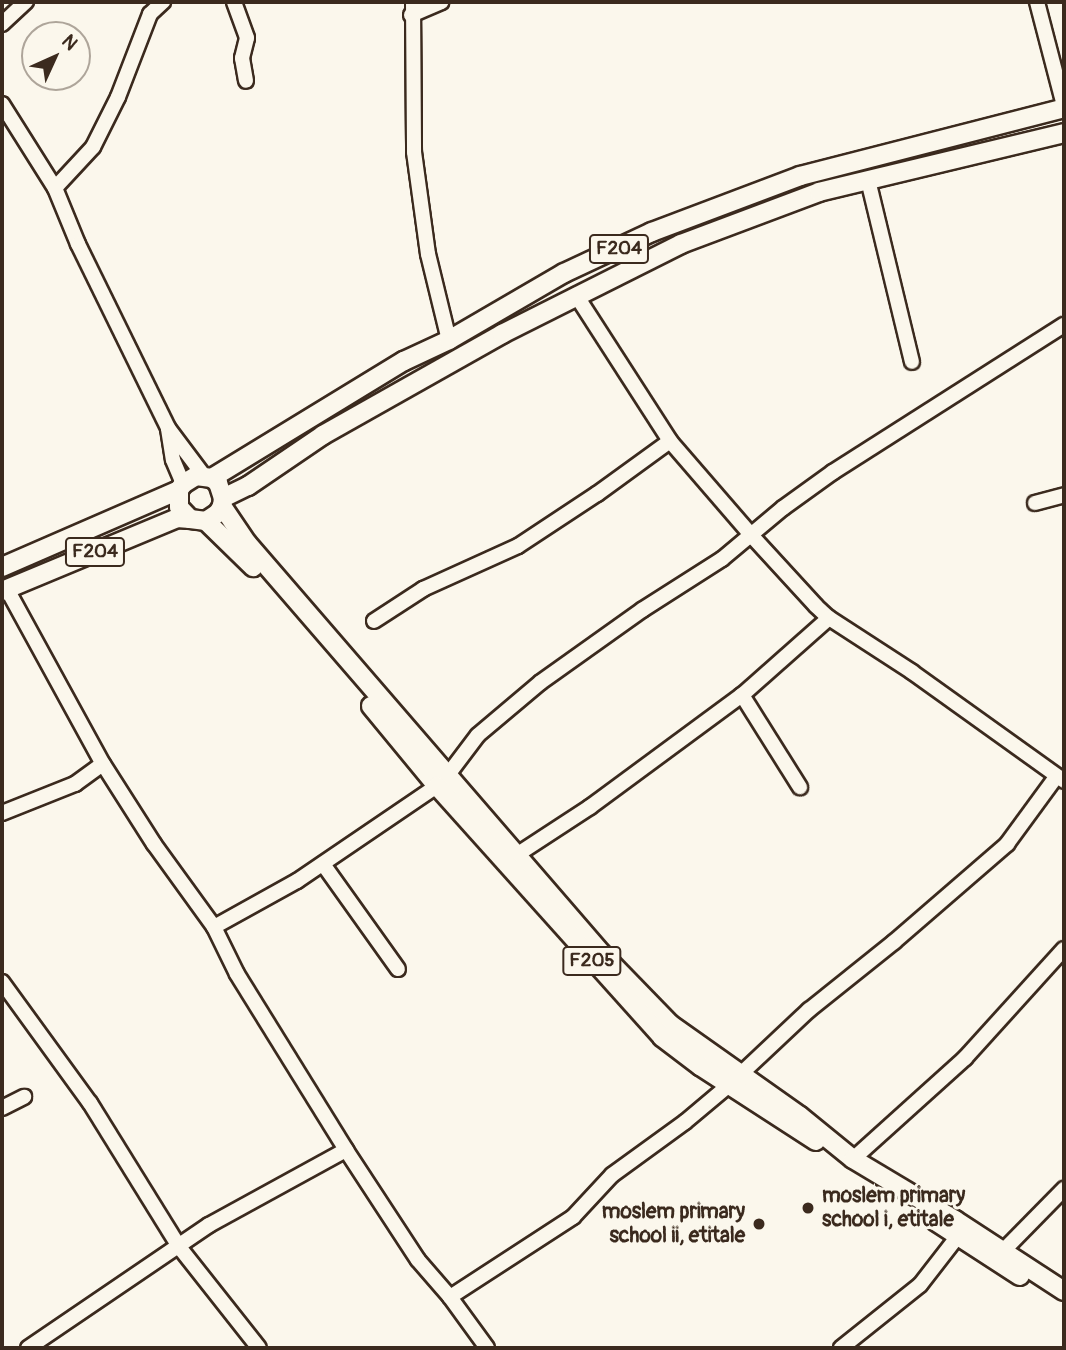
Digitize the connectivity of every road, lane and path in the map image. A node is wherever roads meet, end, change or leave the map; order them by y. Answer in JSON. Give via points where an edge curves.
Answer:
{"nodes":[{"id":1,"x":26,"y":2,"type":"edge"},
{"id":2,"x":163,"y":2,"type":"edge"},
{"id":3,"x":234,"y":2,"type":"edge"},
{"id":4,"x":441,"y":2,"type":"edge"},
{"id":5,"x":1037,"y":2,"type":"edge"},
{"id":6,"x":412,"y":8,"type":"edge"},
{"id":7,"x":2,"y":24,"type":"edge"},
{"id":8,"x":246,"y":81,"type":"dead end"},
{"id":9,"x":2,"y":104,"type":"edge"},
{"id":10,"x":1064,"y":107,"type":"edge"},
{"id":11,"x":1064,"y":133,"type":"edge"},
{"id":12,"x":868,"y":180,"type":"junction"},
{"id":13,"x":55,"y":188,"type":"junction"},
{"id":14,"x":576,"y":295,"type":"junction"},
{"id":15,"x":1064,"y":325,"type":"edge"},
{"id":16,"x":449,"y":340,"type":"junction"},
{"id":17,"x":912,"y":362,"type":"dead end"},
{"id":18,"x":167,"y":428,"type":"junction"},
{"id":19,"x":670,"y":440,"type":"junction"},
{"id":20,"x":208,"y":477,"type":"junction"},
{"id":21,"x":181,"y":487,"type":"junction"},
{"id":22,"x":1064,"y":495,"type":"edge"},
{"id":23,"x":223,"y":502,"type":"junction"},
{"id":24,"x":1035,"y":503,"type":"dead end"},
{"id":25,"x":198,"y":520,"type":"junction"},
{"id":26,"x":751,"y":535,"type":"junction"},
{"id":27,"x":2,"y":567,"type":"edge"},
{"id":28,"x":4,"y":590,"type":"edge"},
{"id":29,"x":829,"y":618,"type":"junction"},
{"id":30,"x":374,"y":621,"type":"dead end"},
{"id":31,"x":742,"y":695,"type":"junction"},
{"id":32,"x":103,"y":764,"type":"junction"},
{"id":33,"x":1060,"y":779,"type":"edge"},
{"id":34,"x":442,"y":781,"type":"junction"},
{"id":35,"x":800,"y":787,"type":"dead end"},
{"id":36,"x":2,"y":813,"type":"edge"},
{"id":37,"x":518,"y":854,"type":"junction"},
{"id":38,"x":323,"y":863,"type":"junction"},
{"id":39,"x":214,"y":927,"type":"junction"},
{"id":40,"x":1064,"y":949,"type":"edge"},
{"id":41,"x":398,"y":969,"type":"dead end"},
{"id":42,"x":2,"y":982,"type":"edge"},
{"id":43,"x":735,"y":1080,"type":"junction"},
{"id":44,"x":24,"y":1097,"type":"dead end"},
{"id":45,"x":2,"y":1108,"type":"edge"},
{"id":46,"x":346,"y":1150,"type":"junction"},
{"id":47,"x":853,"y":1159,"type":"junction"},
{"id":48,"x":1064,"y":1189,"type":"edge"},
{"id":49,"x":957,"y":1236,"type":"junction"},
{"id":50,"x":180,"y":1248,"type":"junction"},
{"id":51,"x":1004,"y":1250,"type":"junction"},
{"id":52,"x":1064,"y":1291,"type":"edge"},
{"id":53,"x":450,"y":1297,"type":"junction"},
{"id":54,"x":1064,"y":1303,"type":"edge"},
{"id":55,"x":28,"y":1348,"type":"edge"},
{"id":56,"x":259,"y":1348,"type":"edge"},
{"id":57,"x":487,"y":1348,"type":"edge"},
{"id":58,"x":841,"y":1348,"type":"edge"}],
"edges":[{"from":1,"to":7,"type":"street"},
{"from":2,"to":13,"type":"street","via":[[150,14],[93,147]]},
{"from":3,"to":8,"type":"street","via":[[247,38],[242,58]]},
{"from":4,"to":6,"type":"street"},
{"from":5,"to":10,"type":"street"},
{"from":6,"to":16,"type":"street","via":[[414,152],[428,254]]},
{"from":9,"to":13,"type":"street"},
{"from":10,"to":16,"type":"main road","number":"F204","via":[[866,157],[751,192],[564,273]]},
{"from":11,"to":12,"type":"main road","number":"F204"},
{"from":12,"to":14,"type":"main road","number":"F204","via":[[734,222]]},
{"from":12,"to":17,"type":"street"},
{"from":13,"to":18,"type":"street"},
{"from":14,"to":19,"type":"street"},
{"from":14,"to":23,"type":"main road","number":"F204","via":[[323,435]]},
{"from":15,"to":26,"type":"street","via":[[833,472]]},
{"from":16,"to":20,"type":"main road","number":"F204","via":[[404,361]]},
{"from":18,"to":20,"type":"street"},
{"from":18,"to":21,"type":"street"},
{"from":19,"to":26,"type":"street"},
{"from":19,"to":30,"type":"street","via":[[518,546],[424,589]]},
{"from":20,"to":21,"type":"main road","number":"F204","via":[[196,476]]},
{"from":20,"to":23,"type":"main road","via":[[222,490]]},
{"from":21,"to":25,"type":"main road","via":[[179,507]]},
{"from":21,"to":27,"type":"main road","number":"F204"},
{"from":22,"to":24,"type":"street"},
{"from":23,"to":25,"type":"main road","number":"F204","via":[[218,513]]},
{"from":23,"to":34,"type":"main road","number":"F205","via":[[247,543]]},
{"from":25,"to":28,"type":"main road","number":"F204","via":[[177,518]]},
{"from":25,"to":34,"type":"main road","number":"F205","via":[[280,598]]},
{"from":26,"to":29,"type":"street"},
{"from":26,"to":34,"type":"street","via":[[502,713]]},
{"from":28,"to":32,"type":"street"},
{"from":29,"to":31,"type":"street"},
{"from":29,"to":33,"type":"street"},
{"from":31,"to":35,"type":"street"},
{"from":31,"to":37,"type":"street"},
{"from":32,"to":36,"type":"street","via":[[75,784]]},
{"from":32,"to":39,"type":"street"},
{"from":33,"to":43,"type":"street","via":[[1007,844],[809,1010]]},
{"from":34,"to":37,"type":"main road","number":"F205"},
{"from":34,"to":38,"type":"street"},
{"from":34,"to":43,"type":"main road","number":"F205","via":[[643,1017],[682,1053]]},
{"from":37,"to":43,"type":"main road","number":"F205","via":[[650,1006]]},
{"from":38,"to":39,"type":"street"},
{"from":38,"to":41,"type":"street"},
{"from":39,"to":46,"type":"street","via":[[237,974]]},
{"from":40,"to":47,"type":"street","via":[[965,1058]]},
{"from":42,"to":50,"type":"street","via":[[90,1103]]},
{"from":43,"to":47,"type":"main road","number":"F205","via":[[800,1116]]},
{"from":43,"to":49,"type":"main road","number":"F205"},
{"from":43,"to":53,"type":"street","via":[[611,1175],[573,1217]]},
{"from":44,"to":45,"type":"street"},
{"from":46,"to":50,"type":"street","via":[[209,1225]]},
{"from":46,"to":53,"type":"street","via":[[418,1260]]},
{"from":47,"to":51,"type":"main road","number":"F205"},
{"from":48,"to":51,"type":"street"},
{"from":49,"to":54,"type":"main road","number":"F205"},
{"from":49,"to":58,"type":"street","via":[[919,1285]]},
{"from":50,"to":55,"type":"street"},
{"from":50,"to":56,"type":"street"},
{"from":51,"to":52,"type":"main road","number":"F205"},
{"from":53,"to":57,"type":"street"}]}
